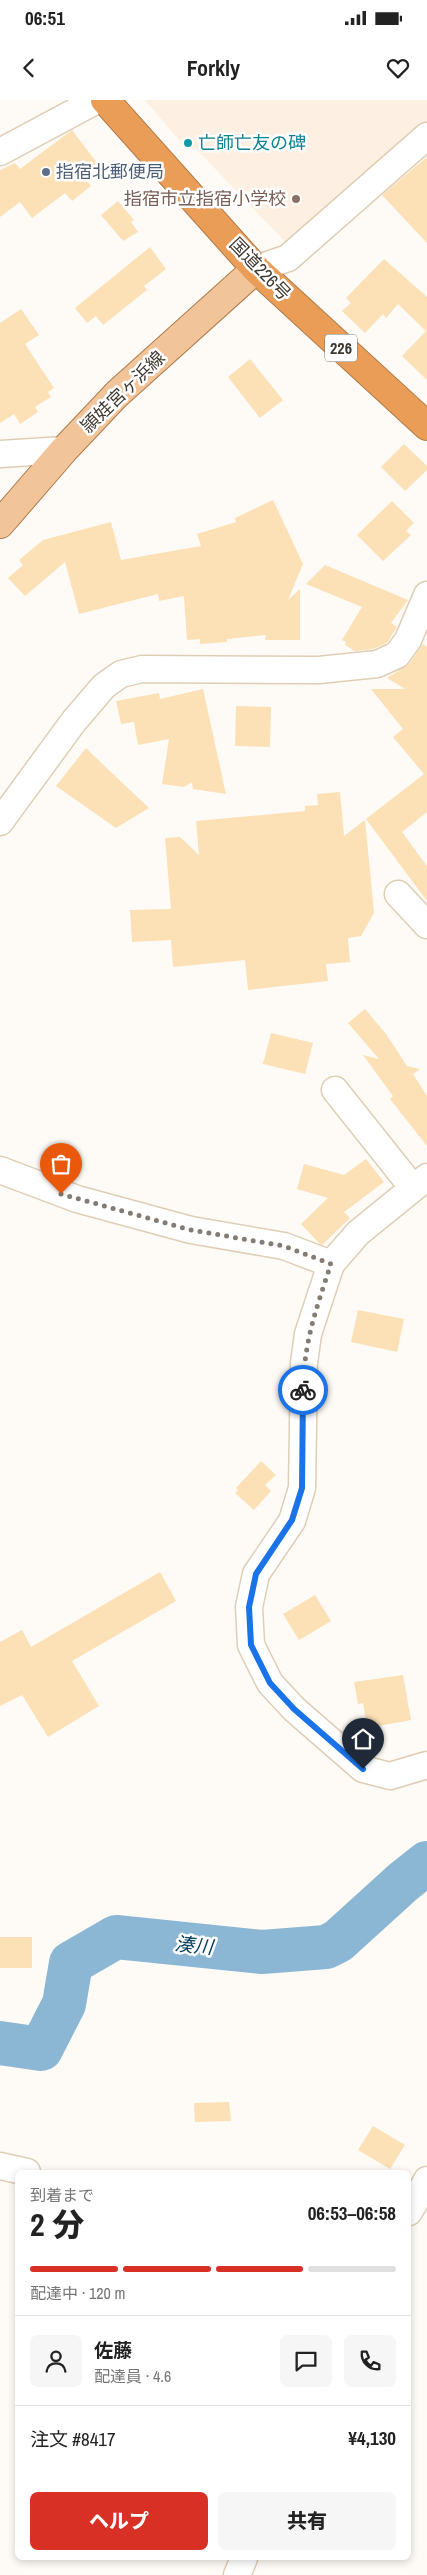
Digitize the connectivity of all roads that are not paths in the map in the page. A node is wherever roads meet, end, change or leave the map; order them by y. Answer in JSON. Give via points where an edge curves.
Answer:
{"nodes":[{"id":1,"x":97,"y":100,"type":"edge"},
{"id":2,"x":105,"y":100,"type":"edge"},
{"id":3,"x":427,"y":136,"type":"edge"},
{"id":4,"x":0,"y":152,"type":"edge"},
{"id":5,"x":256,"y":269,"type":"junction"},
{"id":6,"x":427,"y":426,"type":"edge"},
{"id":7,"x":64,"y":450,"type":"junction"},
{"id":8,"x":0,"y":454,"type":"edge"},
{"id":9,"x":0,"y":524,"type":"edge"},
{"id":10,"x":427,"y":595,"type":"edge"},
{"id":11,"x":0,"y":822,"type":"edge"},
{"id":12,"x":398,"y":894,"type":"dead end"},
{"id":13,"x":427,"y":925,"type":"edge"},
{"id":14,"x":335,"y":1090,"type":"dead end"},
{"id":15,"x":0,"y":1170,"type":"edge"},
{"id":16,"x":420,"y":1183,"type":"edge"},
{"id":17,"x":331,"y":1264,"type":"junction"},
{"id":18,"x":427,"y":1765,"type":"edge"},
{"id":19,"x":0,"y":2166,"type":"edge"},
{"id":20,"x":18,"y":2170,"type":"edge"},
{"id":21,"x":427,"y":2180,"type":"edge"},
{"id":22,"x":411,"y":2208,"type":"edge"},
{"id":23,"x":243,"y":2560,"type":"edge"},
{"id":24,"x":237,"y":2575,"type":"edge"}],
"edges":[{"from":1,"to":4,"type":"street"},
{"from":2,"to":5,"type":"highway","name":"国道226号","number":"226"},
{"from":3,"to":5,"type":"street","via":[[288,258]]},
{"from":5,"to":6,"type":"highway","name":"国道226号","number":"226"},
{"from":5,"to":7,"type":"main road","name":"頴娃宮ヶ浜線","via":[[117,394]]},
{"from":7,"to":8,"type":"street"},
{"from":7,"to":9,"type":"main road","name":"頴娃宮ヶ浜線"},
{"from":10,"to":11,"type":"street","via":[[403,647],[397,655],[377,664],[319,670],[142,669],[121,674],[104,686],[74,721]]},
{"from":12,"to":13,"type":"street"},
{"from":14,"to":16,"type":"street"},
{"from":15,"to":17,"type":"street","via":[[77,1199],[191,1230],[284,1246]]},
{"from":16,"to":17,"type":"street","via":[[358,1233]]},
{"from":17,"to":18,"type":"street","via":[[308,1334],[304,1362],[302,1488],[292,1520],[256,1574],[249,1607],[251,1645],[270,1683],[294,1709],[363,1769],[390,1776]]},
{"from":19,"to":20,"type":"street"},
{"from":21,"to":22,"type":"street"},
{"from":23,"to":24,"type":"street"}]}
